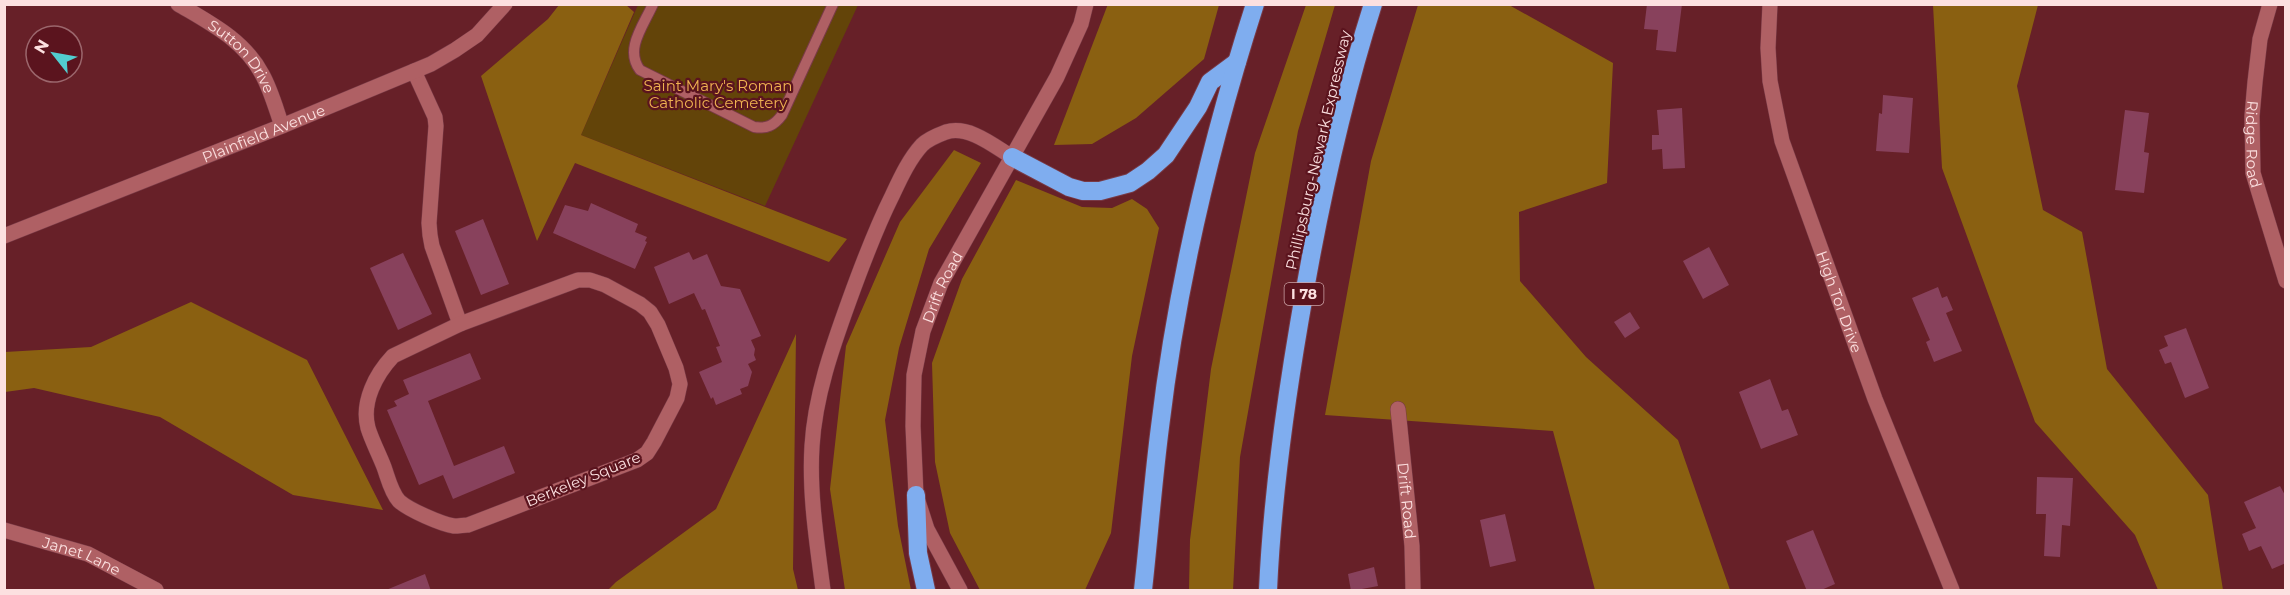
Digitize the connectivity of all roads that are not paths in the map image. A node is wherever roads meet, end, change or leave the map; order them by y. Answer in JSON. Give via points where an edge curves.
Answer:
{"nodes":[{"id":1,"x":178,"y":4,"type":"edge"},
{"id":2,"x":505,"y":4,"type":"edge"},
{"id":3,"x":653,"y":4,"type":"edge"},
{"id":4,"x":833,"y":4,"type":"edge"},
{"id":5,"x":1086,"y":4,"type":"edge"},
{"id":6,"x":1255,"y":4,"type":"edge"},
{"id":7,"x":1373,"y":4,"type":"edge"},
{"id":8,"x":1770,"y":4,"type":"edge"},
{"id":9,"x":2270,"y":4,"type":"edge"},
{"id":10,"x":1237,"y":62,"type":"junction"},
{"id":11,"x":414,"y":71,"type":"junction"},
{"id":12,"x":282,"y":126,"type":"junction"},
{"id":13,"x":1012,"y":157,"type":"junction"},
{"id":14,"x":4,"y":236,"type":"edge"},
{"id":15,"x":2286,"y":281,"type":"edge"},
{"id":16,"x":460,"y":324,"type":"junction"},
{"id":17,"x":1398,"y":409,"type":"dead end"},
{"id":18,"x":916,"y":495,"type":"junction"},
{"id":19,"x":4,"y":530,"type":"edge"},
{"id":20,"x":156,"y":591,"type":"edge"},
{"id":21,"x":823,"y":591,"type":"edge"},
{"id":22,"x":926,"y":591,"type":"edge"},
{"id":23,"x":960,"y":591,"type":"edge"},
{"id":24,"x":1143,"y":591,"type":"edge"},
{"id":25,"x":1268,"y":591,"type":"edge"},
{"id":26,"x":1413,"y":591,"type":"edge"},
{"id":27,"x":1952,"y":591,"type":"edge"}],
"edges":[{"from":1,"to":12,"type":"street","name":"Sutton Drive","via":[[223,31],[247,52],[263,75]]},
{"from":2,"to":11,"type":"street","name":"Plainfield Avenue","via":[[477,34]]},
{"from":3,"to":4,"type":"lane","via":[[632,53],[640,70],[761,128],[770,127],[782,115]]},
{"from":5,"to":13,"type":"street","name":"Drift Road","via":[[1057,77]]},
{"from":6,"to":10,"type":"highway"},
{"from":7,"to":25,"type":"highway","name":"Phillipsburg-Newark Expressway","number":"I 78","via":[[1355,61],[1312,243],[1280,454]]},
{"from":8,"to":27,"type":"street","name":"High Tor Drive","via":[[1770,81],[1782,141],[1875,399]]},
{"from":9,"to":15,"type":"street","name":"Ridge Road","via":[[2260,39],[2255,82],[2253,172]]},
{"from":10,"to":13,"type":"highway","via":[[1209,82],[1198,107],[1166,155],[1130,183],[1107,190],[1083,191]]},
{"from":10,"to":24,"type":"highway","via":[[1202,196],[1181,298],[1160,426]]},
{"from":11,"to":12,"type":"street","name":"Plainfield Avenue"},
{"from":11,"to":16,"type":"street","via":[[436,126],[429,223],[432,246]]},
{"from":12,"to":14,"type":"street","name":"Plainfield Avenue"},
{"from":13,"to":18,"type":"street","name":"Drift Road","via":[[941,283],[923,331],[914,375]]},
{"from":13,"to":21,"type":"street","via":[[979,136],[964,132],[948,132],[933,138],[904,171],[875,231],[830,355],[817,406],[812,446],[813,509]]},
{"from":16,"to":16,"type":"street","name":"Berkeley Square","via":[[393,356],[378,375],[366,414],[368,428],[399,501],[441,522],[468,525],[637,460],[654,442],[676,398],[680,384],[676,368],[651,312],[605,285],[578,280]]},
{"from":17,"to":26,"type":"street","name":"Drift Road"},
{"from":18,"to":22,"type":"highway","via":[[918,553]]},
{"from":18,"to":23,"type":"street","name":"Drift Road","via":[[927,529]]},
{"from":19,"to":20,"type":"street","name":"Janet Lane","via":[[88,554]]}]}
